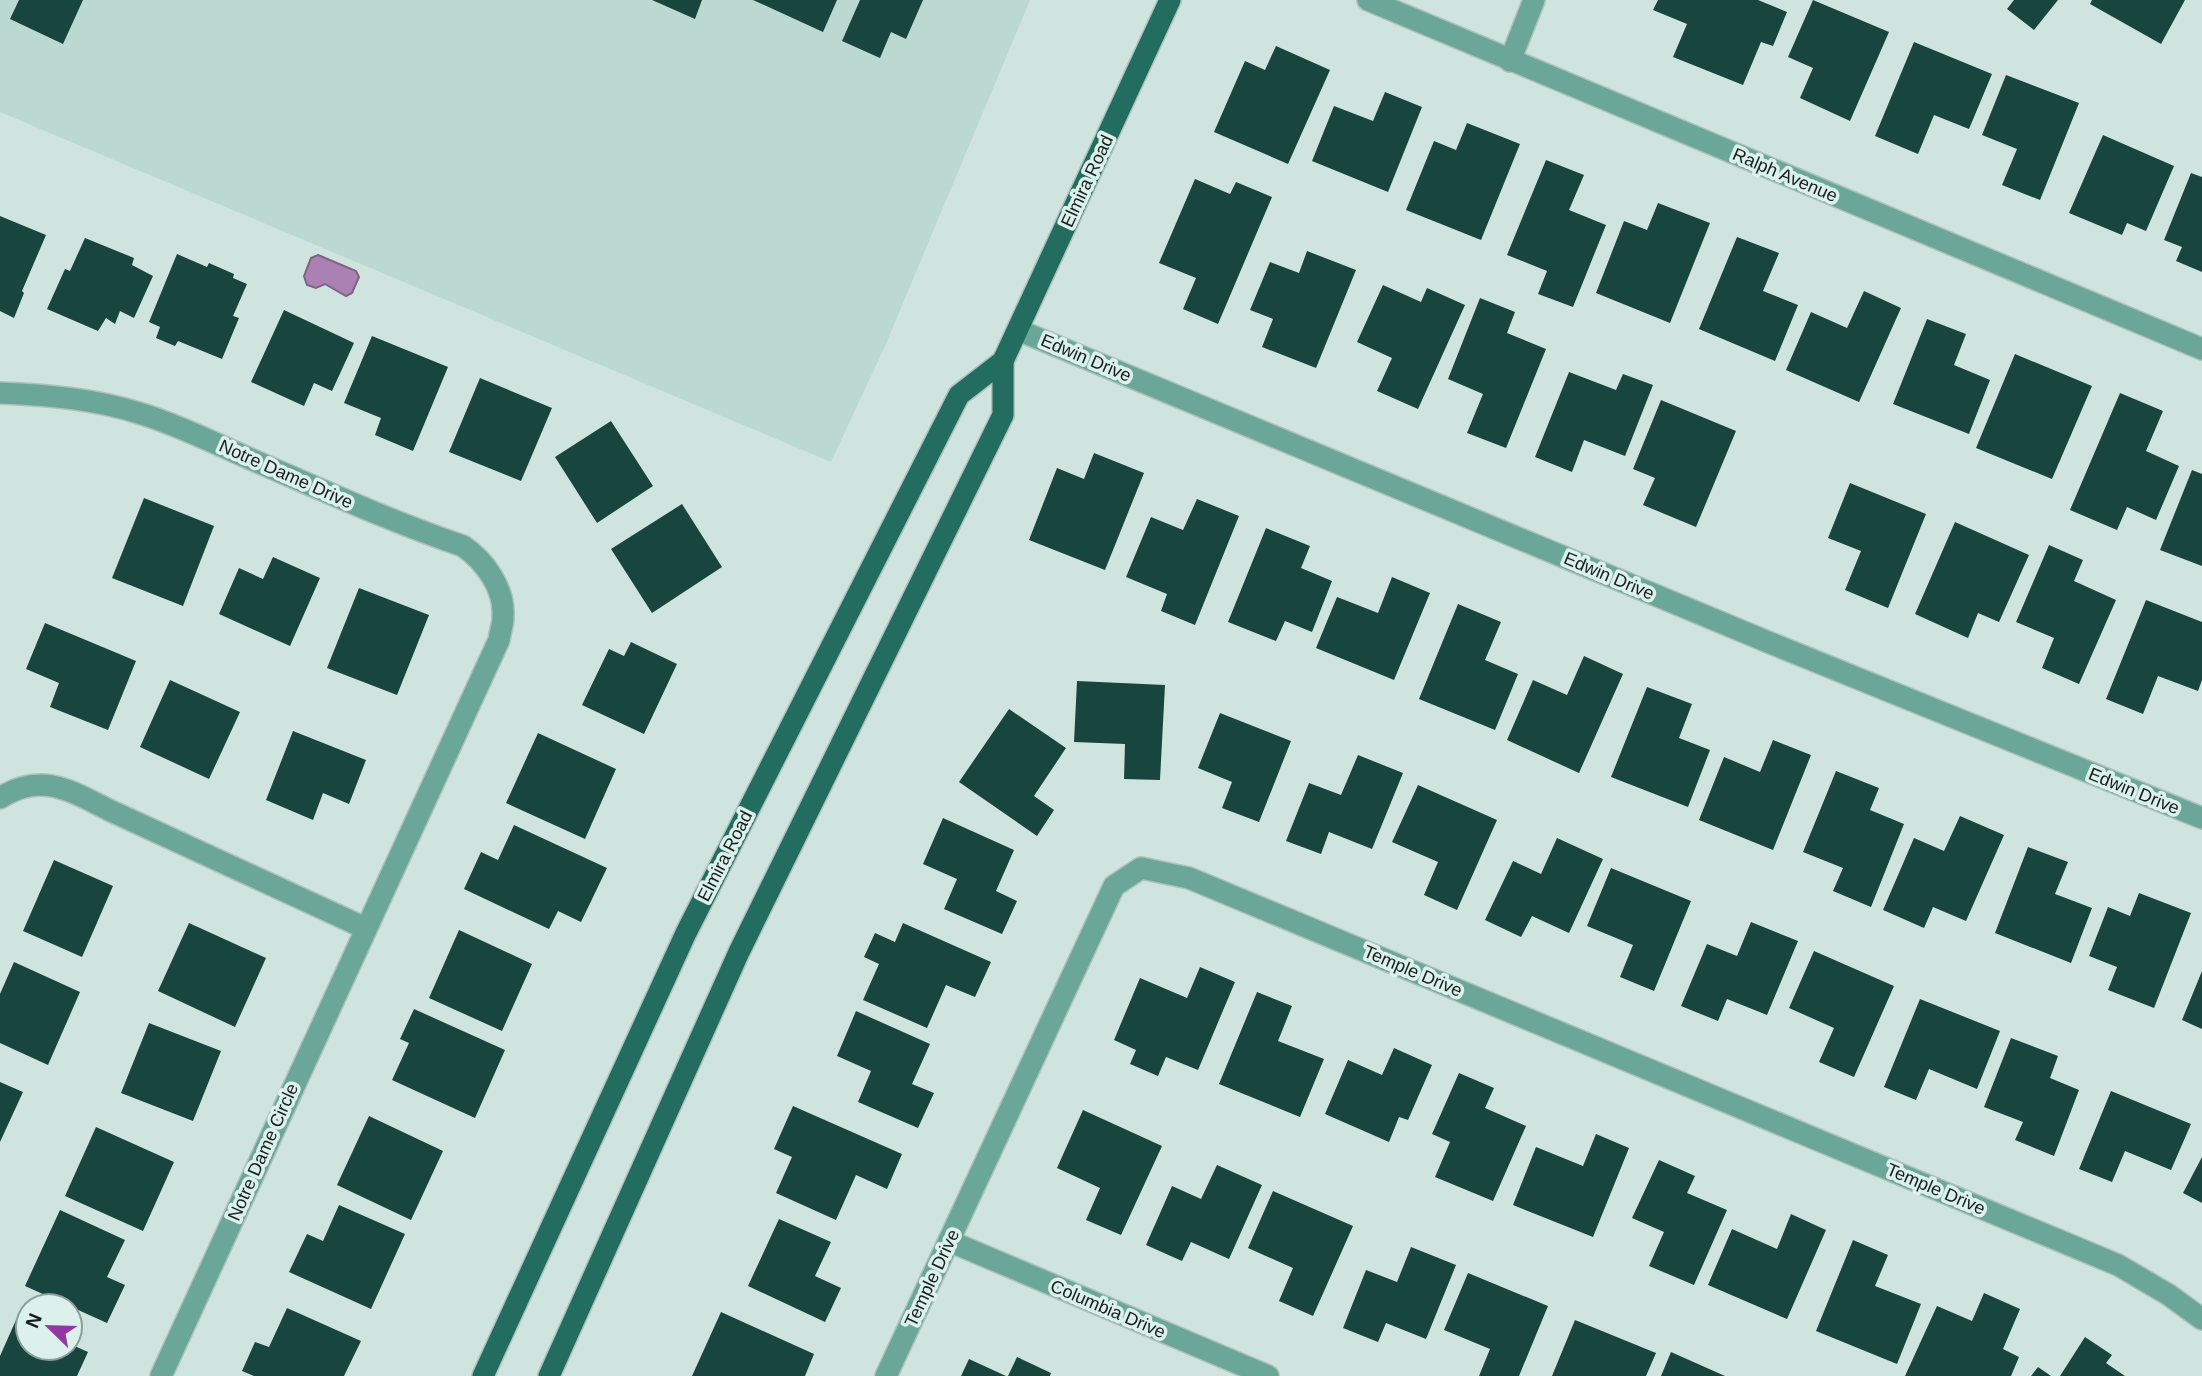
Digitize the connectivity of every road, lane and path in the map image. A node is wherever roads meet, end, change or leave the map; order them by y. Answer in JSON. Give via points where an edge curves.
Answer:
{"nodes":[{"id":1,"x":1170,"y":0,"type":"edge"},
{"id":2,"x":1368,"y":0,"type":"edge"},
{"id":3,"x":1534,"y":0,"type":"edge"},
{"id":4,"x":1510,"y":61,"type":"junction"},
{"id":5,"x":1018,"y":330,"type":"junction"},
{"id":6,"x":2202,"y":349,"type":"edge"},
{"id":7,"x":1003,"y":361,"type":"junction"},
{"id":8,"x":0,"y":393,"type":"edge"},
{"id":9,"x":499,"y":639,"type":"joint"},
{"id":10,"x":0,"y":798,"type":"edge"},
{"id":11,"x":2202,"y":818,"type":"edge"},
{"id":12,"x":365,"y":928,"type":"junction"},
{"id":13,"x":949,"y":1241,"type":"junction"},
{"id":14,"x":2202,"y":1319,"type":"edge"},
{"id":15,"x":161,"y":1376,"type":"edge"},
{"id":16,"x":483,"y":1376,"type":"edge"},
{"id":17,"x":549,"y":1376,"type":"edge"},
{"id":18,"x":886,"y":1376,"type":"edge"},
{"id":19,"x":1268,"y":1376,"type":"edge"}],
"edges":[{"from":1,"to":5,"type":"main road","name":"Elmira Road"},
{"from":2,"to":4,"type":"street","name":"Ralph Avenue"},
{"from":3,"to":4,"type":"street"},
{"from":4,"to":6,"type":"street","name":"Ralph Avenue"},
{"from":5,"to":7,"type":"main road","name":"Elmira Road"},
{"from":5,"to":11,"type":"street","name":"Edwin Drive"},
{"from":7,"to":16,"type":"main road","name":"Elmira Road","via":[[958,395],[686,933]]},
{"from":7,"to":17,"type":"main road","name":"Elmira Road","via":[[1003,415],[739,952]]},
{"from":8,"to":9,"type":"street","name":"Notre Dame Drive","via":[[95,402],[142,414],[463,546],[475,554],[499,590],[504,615]]},
{"from":9,"to":12,"type":"street","name":"Notre Dame Circle"},
{"from":10,"to":12,"type":"street","via":[[35,786],[70,789]]},
{"from":12,"to":15,"type":"street","name":"Notre Dame Circle"},
{"from":13,"to":14,"type":"street","name":"Temple Drive","via":[[1114,886],[1141,868],[1189,877],[2105,1259]]},
{"from":13,"to":18,"type":"street","name":"Temple Drive"},
{"from":13,"to":19,"type":"street","name":"Columbia Drive"}]}
